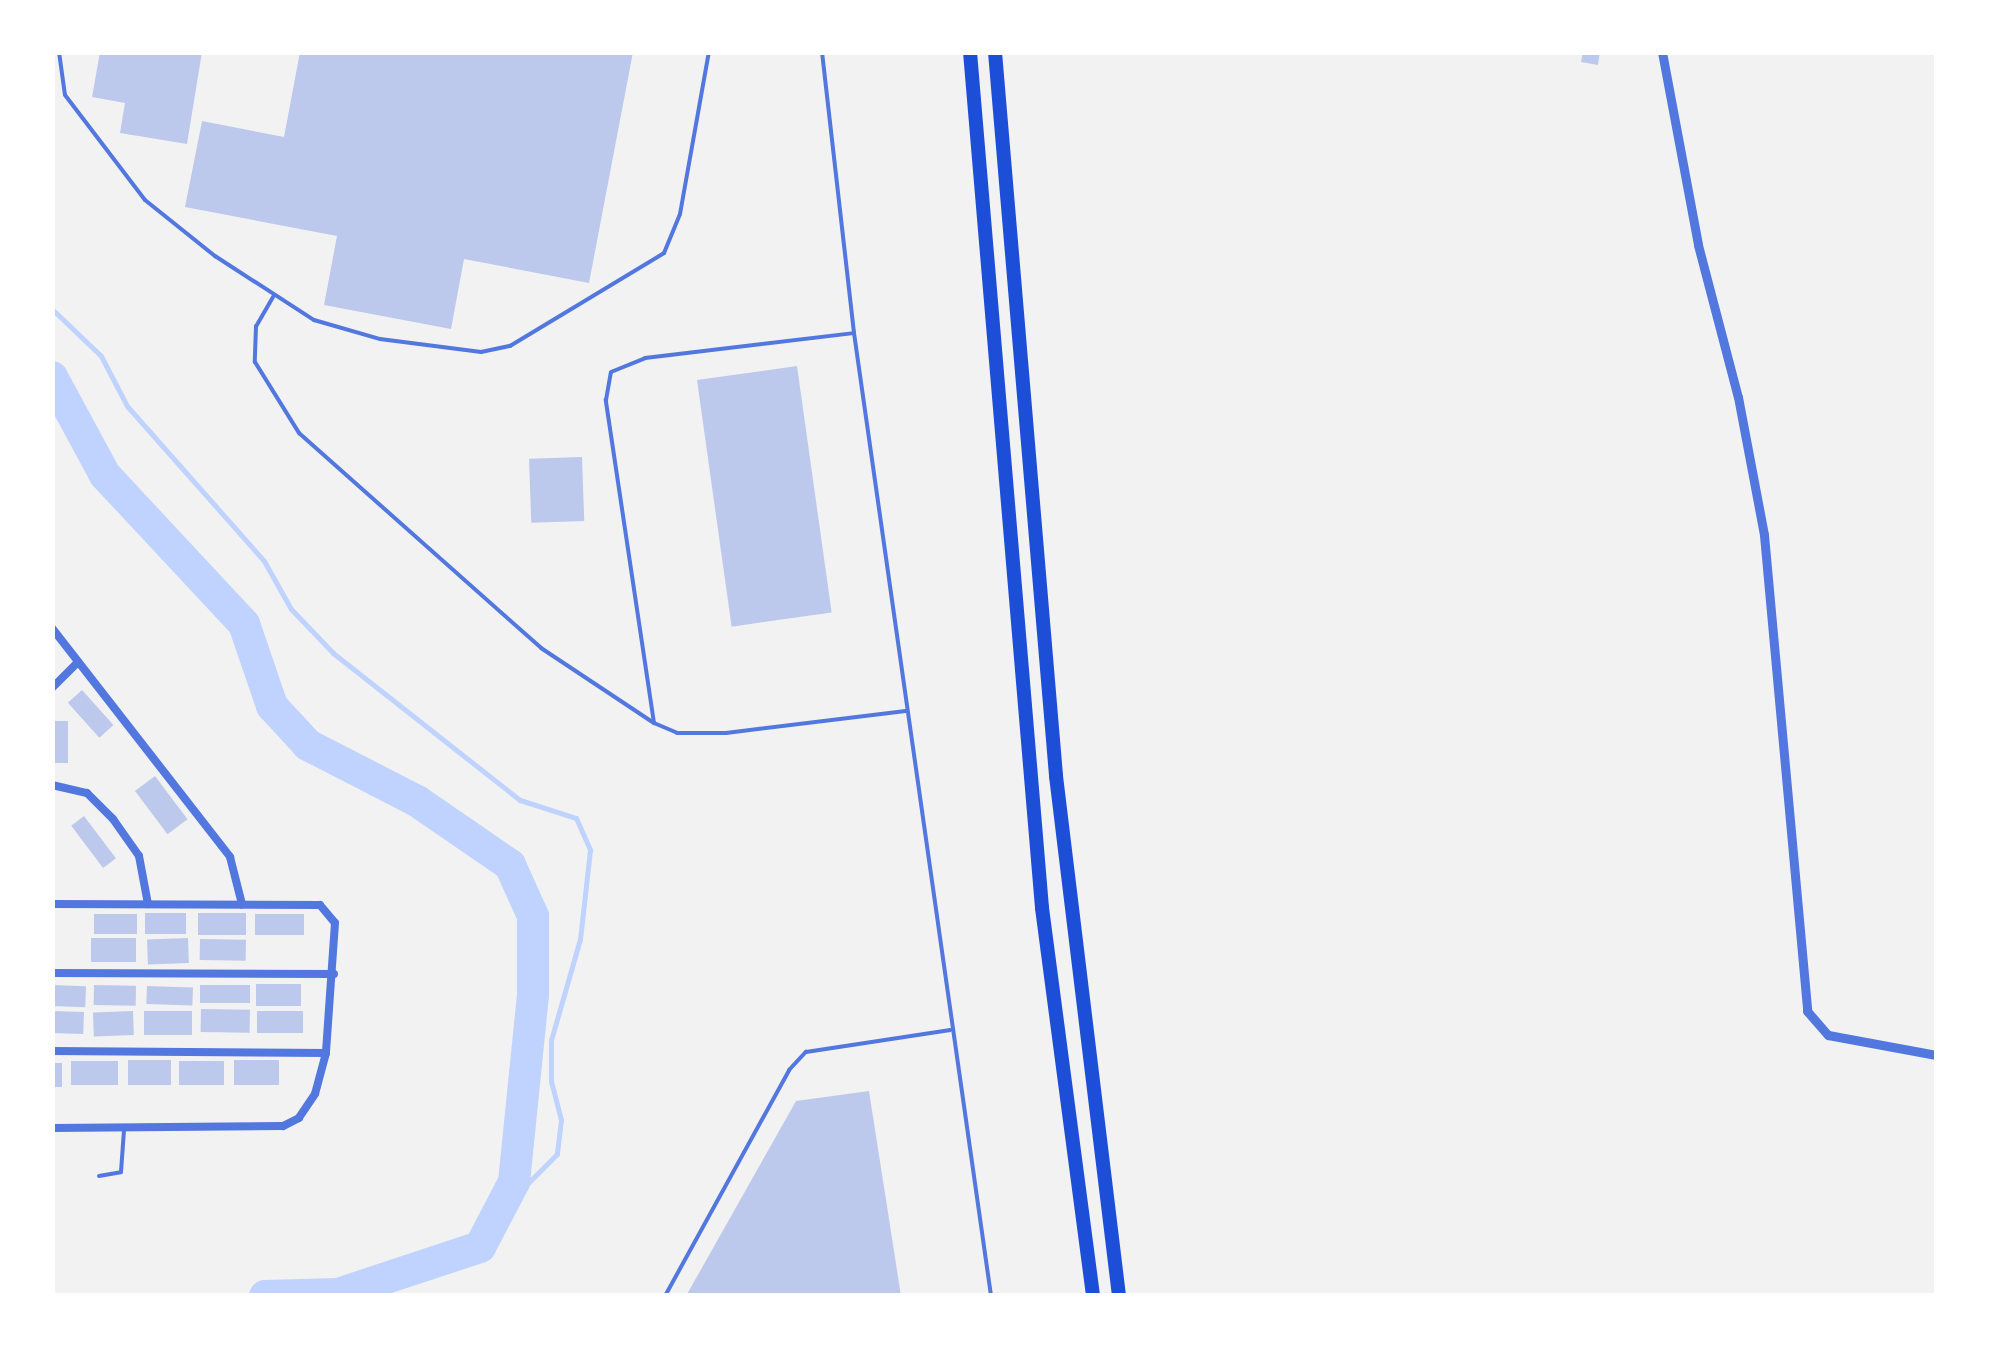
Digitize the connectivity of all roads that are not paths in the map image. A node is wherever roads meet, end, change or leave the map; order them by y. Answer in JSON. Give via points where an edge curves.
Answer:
{"nodes":[{"id":1,"x":59,"y":52,"type":"edge"},
{"id":2,"x":709,"y":52,"type":"edge"},
{"id":3,"x":822,"y":52,"type":"edge"},
{"id":4,"x":970,"y":52,"type":"edge"},
{"id":5,"x":995,"y":52,"type":"edge"},
{"id":6,"x":1662,"y":52,"type":"edge"},
{"id":7,"x":273,"y":296,"type":"junction"},
{"id":8,"x":854,"y":333,"type":"junction"},
{"id":9,"x":52,"y":628,"type":"edge"},
{"id":10,"x":78,"y":662,"type":"junction"},
{"id":11,"x":52,"y":688,"type":"edge"},
{"id":12,"x":908,"y":711,"type":"junction"},
{"id":13,"x":654,"y":723,"type":"junction"},
{"id":14,"x":52,"y":784,"type":"edge"},
{"id":15,"x":52,"y":904,"type":"edge"},
{"id":16,"x":148,"y":904,"type":"junction"},
{"id":17,"x":242,"y":904,"type":"junction"},
{"id":18,"x":52,"y":973,"type":"edge"},
{"id":19,"x":334,"y":974,"type":"junction"},
{"id":20,"x":950,"y":1030,"type":"junction"},
{"id":21,"x":52,"y":1051,"type":"edge"},
{"id":22,"x":326,"y":1052,"type":"junction"},
{"id":23,"x":1936,"y":1055,"type":"edge"},
{"id":24,"x":52,"y":1128,"type":"edge"},
{"id":25,"x":124,"y":1128,"type":"junction"},
{"id":26,"x":99,"y":1176,"type":"dead end"},
{"id":27,"x":991,"y":1295,"type":"edge"},
{"id":28,"x":665,"y":1296,"type":"edge"},
{"id":29,"x":1093,"y":1296,"type":"edge"},
{"id":30,"x":1119,"y":1296,"type":"edge"}],
"edges":[{"from":1,"to":7,"type":"lane","via":[[65,95],[145,200]]},
{"from":2,"to":7,"type":"lane","via":[[680,214],[664,253],[600,297],[510,346],[481,352],[380,339],[314,320]]},
{"from":3,"to":8,"type":"lane"},
{"from":4,"to":29,"type":"highway","via":[[1042,908]]},
{"from":5,"to":30,"type":"highway","via":[[1058,795]]},
{"from":6,"to":23,"type":"street","via":[[1764,534],[1808,1011],[1828,1035]]},
{"from":7,"to":13,"type":"lane","via":[[256,326],[256,362],[298,433],[541,648]]},
{"from":8,"to":12,"type":"lane"},
{"from":8,"to":13,"type":"lane","via":[[629,361],[611,372],[606,400]]},
{"from":9,"to":10,"type":"street"},
{"from":10,"to":11,"type":"street"},
{"from":10,"to":17,"type":"street","via":[[230,857]]},
{"from":12,"to":13,"type":"lane","via":[[726,733],[677,733]]},
{"from":12,"to":20,"type":"lane"},
{"from":14,"to":16,"type":"street","via":[[87,792],[113,820],[139,856]]},
{"from":15,"to":16,"type":"street"},
{"from":16,"to":17,"type":"street"},
{"from":17,"to":19,"type":"street","via":[[320,905],[330,911]]},
{"from":18,"to":19,"type":"street"},
{"from":19,"to":22,"type":"street"},
{"from":20,"to":27,"type":"lane"},
{"from":20,"to":28,"type":"lane","via":[[806,1052],[788,1070]]},
{"from":21,"to":22,"type":"street"},
{"from":22,"to":25,"type":"street","via":[[307,1108],[283,1126]]},
{"from":24,"to":25,"type":"street"},
{"from":25,"to":26,"type":"lane","via":[[121,1172]]}]}
